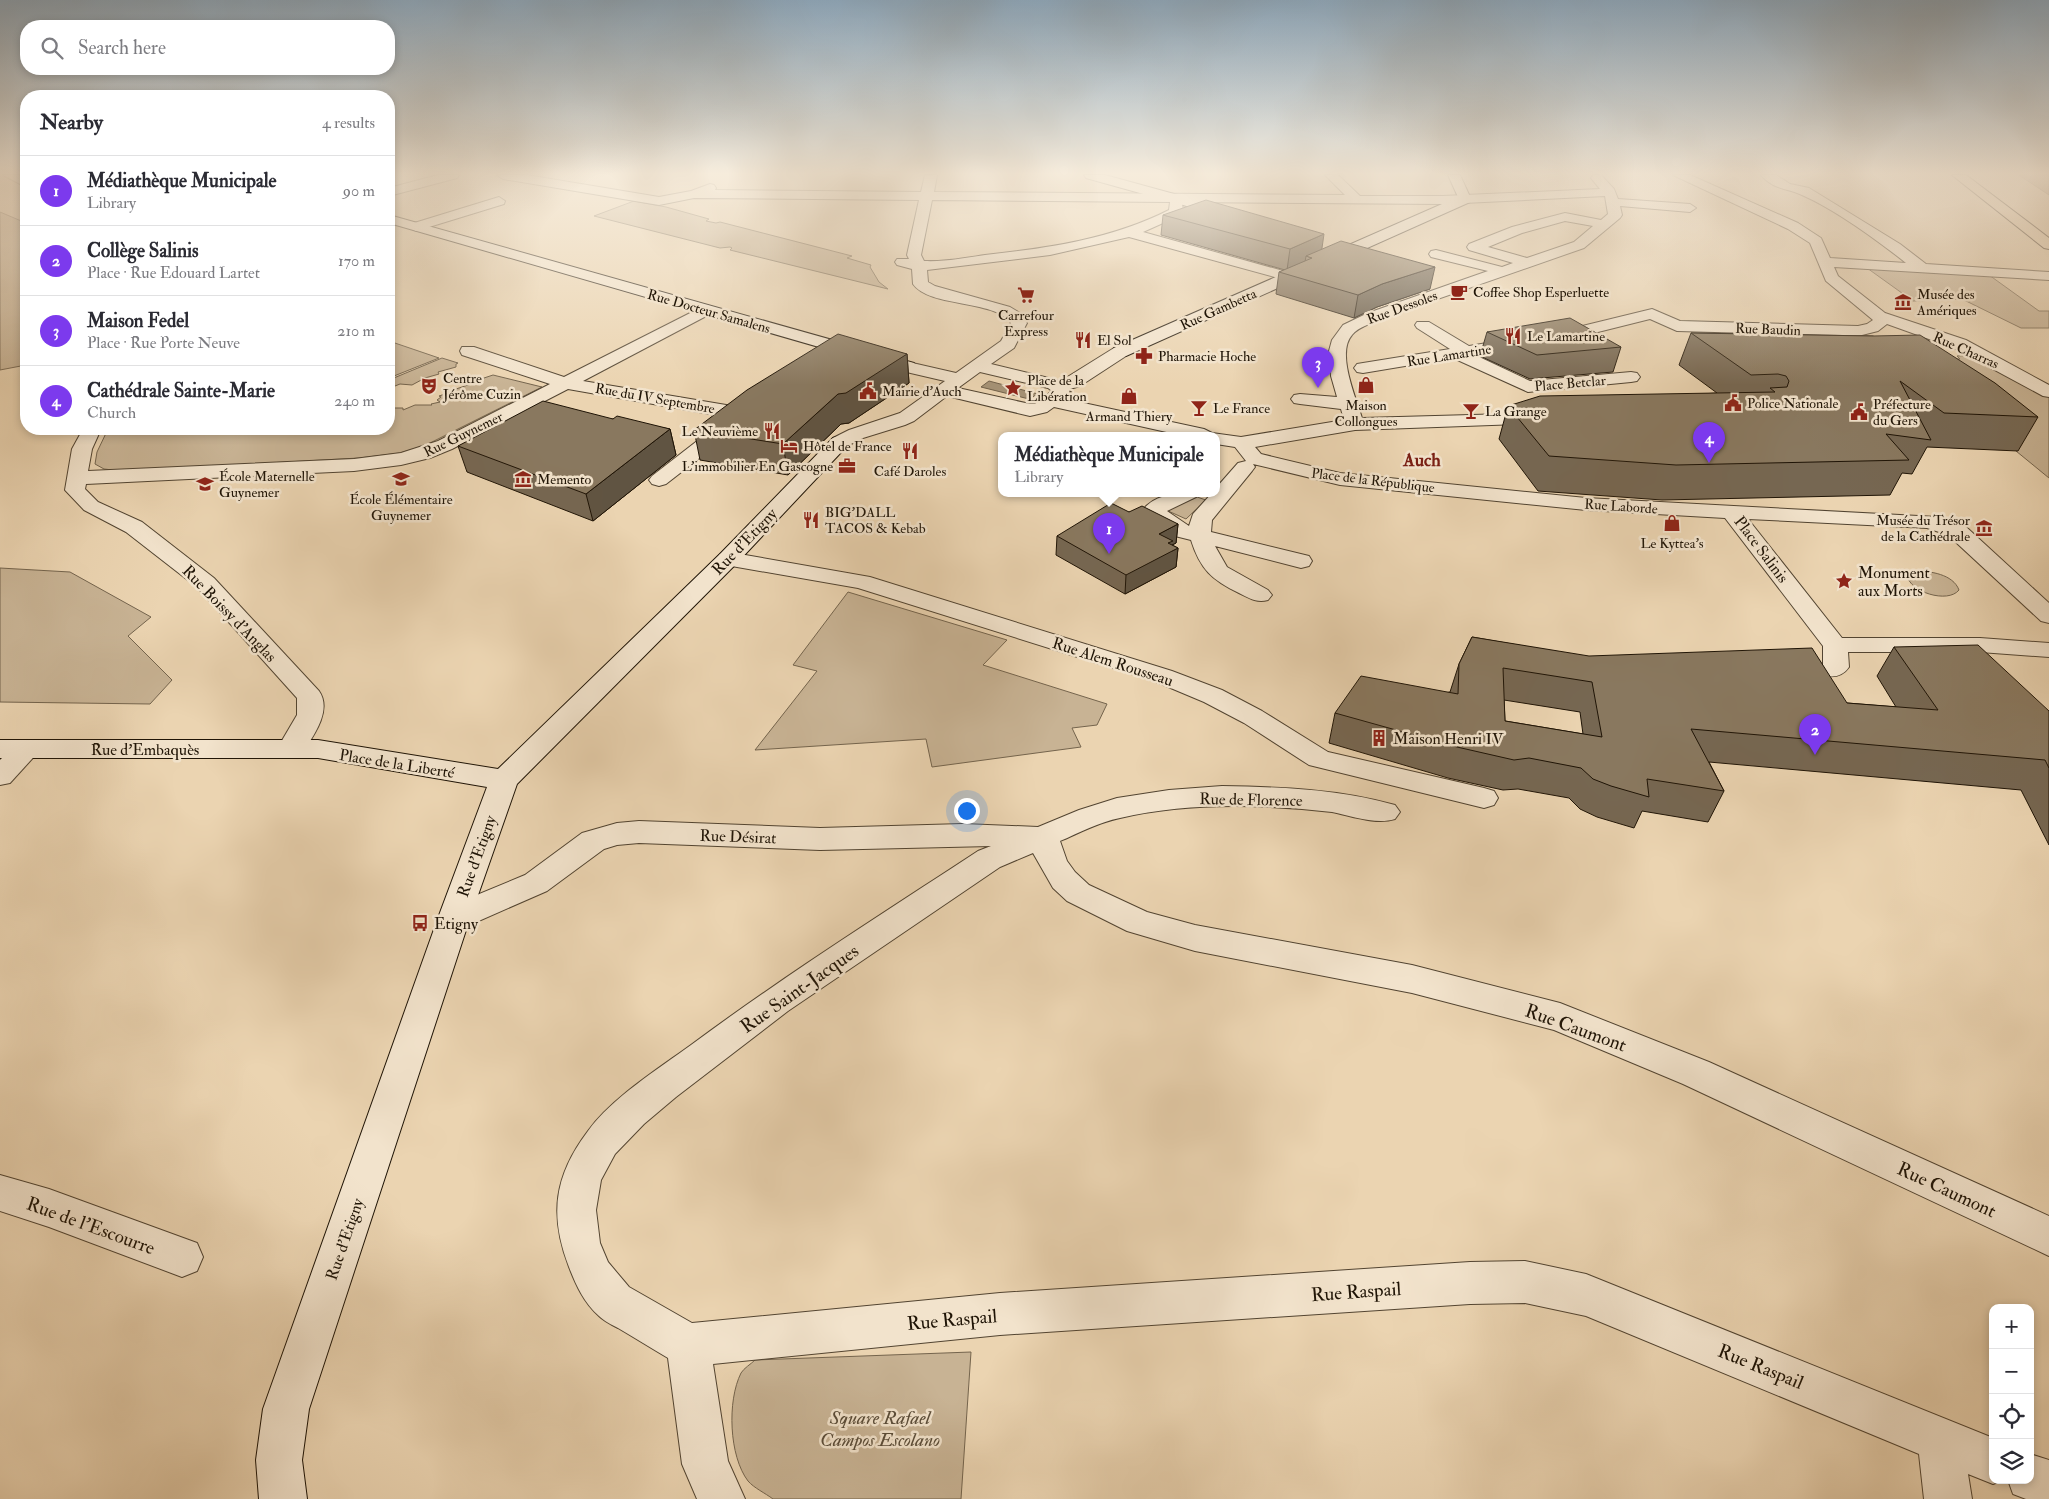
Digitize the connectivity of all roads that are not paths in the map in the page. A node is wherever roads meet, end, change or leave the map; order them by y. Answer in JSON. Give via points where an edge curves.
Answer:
{"nodes":[{"id":1,"x":479,"y":245,"type":"edge"},
{"id":2,"x":916,"y":245,"type":"edge"},
{"id":3,"x":1073,"y":245,"type":"edge"},
{"id":4,"x":1174,"y":245,"type":"edge"},
{"id":5,"x":1375,"y":245,"type":"edge"},
{"id":6,"x":1479,"y":245,"type":"edge"},
{"id":7,"x":1579,"y":245,"type":"joint"},
{"id":8,"x":1818,"y":245,"type":"edge"},
{"id":9,"x":1892,"y":245,"type":"edge"},
{"id":10,"x":1596,"y":249,"type":"dead end"},
{"id":11,"x":1436,"y":254,"type":"dead end"},
{"id":12,"x":897,"y":261,"type":"dead end"},
{"id":13,"x":1826,"y":262,"type":"junction"},
{"id":14,"x":1529,"y":263,"type":"junction"},
{"id":15,"x":919,"y":267,"type":"junction"},
{"id":16,"x":1922,"y":268,"type":"junction"},
{"id":17,"x":1505,"y":272,"type":"junction"},
{"id":18,"x":2049,"y":276,"type":"edge"},
{"id":19,"x":1289,"y":277,"type":"junction"},
{"id":20,"x":1428,"y":282,"type":"edge"},
{"id":21,"x":1453,"y":289,"type":"junction"},
{"id":22,"x":706,"y":310,"type":"junction"},
{"id":23,"x":1652,"y":314,"type":"joint"},
{"id":24,"x":1879,"y":316,"type":"junction"},
{"id":25,"x":1423,"y":325,"type":"dead end"},
{"id":26,"x":1570,"y":334,"type":"junction"},
{"id":27,"x":1586,"y":345,"type":"edge"},
{"id":28,"x":844,"y":350,"type":"junction"},
{"id":29,"x":468,"y":351,"type":"dead end"},
{"id":30,"x":1462,"y":353,"type":"junction"},
{"id":31,"x":828,"y":360,"type":"edge"},
{"id":32,"x":977,"y":366,"type":"junction"},
{"id":33,"x":1362,"y":368,"type":"dead end"},
{"id":34,"x":959,"y":379,"type":"junction"},
{"id":35,"x":566,"y":383,"type":"junction"},
{"id":36,"x":943,"y":390,"type":"junction"},
{"id":37,"x":2049,"y":392,"type":"edge"},
{"id":38,"x":1642,"y":393,"type":"edge"},
{"id":39,"x":1056,"y":394,"type":"junction"},
{"id":40,"x":1300,"y":399,"type":"dead end"},
{"id":41,"x":1349,"y":404,"type":"junction"},
{"id":42,"x":1562,"y":419,"type":"edge"},
{"id":43,"x":1355,"y":424,"type":"junction"},
{"id":44,"x":1193,"y":432,"type":"edge"},
{"id":45,"x":89,"y":435,"type":"edge"},
{"id":46,"x":1220,"y":440,"type":"edge"},
{"id":47,"x":1247,"y":456,"type":"junction"},
{"id":48,"x":1220,"y":477,"type":"edge"},
{"id":49,"x":77,"y":478,"type":"junction"},
{"id":50,"x":660,"y":480,"type":"dead end"},
{"id":51,"x":1220,"y":492,"type":"edge"},
{"id":52,"x":1509,"y":496,"type":"joint"},
{"id":53,"x":1179,"y":497,"type":"edge"},
{"id":54,"x":1216,"y":497,"type":"edge"},
{"id":55,"x":1732,"y":513,"type":"junction"},
{"id":56,"x":1200,"y":536,"type":"junction"},
{"id":57,"x":728,"y":558,"type":"junction"},
{"id":58,"x":1301,"y":561,"type":"dead end"},
{"id":59,"x":1260,"y":594,"type":"dead end"},
{"id":60,"x":2049,"y":616,"type":"edge"},
{"id":61,"x":1835,"y":646,"type":"junction"},
{"id":62,"x":2049,"y":650,"type":"edge"},
{"id":63,"x":1831,"y":670,"type":"dead end"},
{"id":64,"x":0,"y":749,"type":"edge"},
{"id":65,"x":28,"y":749,"type":"junction"},
{"id":66,"x":291,"y":749,"type":"junction"},
{"id":67,"x":0,"y":776,"type":"edge"},
{"id":68,"x":504,"y":780,"type":"junction"},
{"id":69,"x":1484,"y":798,"type":"dead end"},
{"id":70,"x":1385,"y":812,"type":"dead end"},
{"id":71,"x":1044,"y":836,"type":"junction"},
{"id":72,"x":454,"y":918,"type":"junction"},
{"id":73,"x":0,"y":1193,"type":"edge"},
{"id":74,"x":2049,"y":1236,"type":"edge"},
{"id":75,"x":182,"y":1258,"type":"dead end"},
{"id":76,"x":688,"y":1345,"type":"junction"},
{"id":77,"x":1940,"y":1440,"type":"junction"},
{"id":78,"x":1989,"y":1459,"type":"edge"},
{"id":79,"x":2034,"y":1478,"type":"edge"},
{"id":80,"x":2049,"y":1484,"type":"edge"},
{"id":81,"x":282,"y":1499,"type":"edge"},
{"id":82,"x":721,"y":1499,"type":"edge"},
{"id":83,"x":1948,"y":1499,"type":"edge"}],
"edges":[{"from":1,"to":22,"type":"street","name":"Rue Docteur Samalens"},
{"from":2,"to":15,"type":"street","via":[[914,255]]},
{"from":3,"to":15,"type":"street"},
{"from":4,"to":19,"type":"street"},
{"from":5,"to":19,"type":"street","name":"Rue Gambetta","via":[[1355,255],[1337,250]]},
{"from":6,"to":14,"type":"street","via":[[1474,247]]},
{"from":7,"to":10,"type":"street"},
{"from":7,"to":14,"type":"street","name":"Rue Dessoles"},
{"from":8,"to":13,"type":"street","name":"Rue Charras"},
{"from":9,"to":16,"type":"street"},
{"from":11,"to":17,"type":"street"},
{"from":12,"to":15,"type":"street"},
{"from":13,"to":16,"type":"street"},
{"from":13,"to":24,"type":"street","name":"Rue Charras","via":[[1831,278]]},
{"from":14,"to":17,"type":"street","name":"Rue Dessoles"},
{"from":15,"to":32,"type":"street","via":[[921,284],[930,290],[988,305],[1018,318],[1019,323],[1008,344]]},
{"from":16,"to":18,"type":"street"},
{"from":17,"to":21,"type":"street","name":"Rue Dessoles"},
{"from":19,"to":39,"type":"street","name":"Rue Gambetta","via":[[1120,352]]},
{"from":20,"to":21,"type":"street"},
{"from":21,"to":41,"type":"street","name":"Rue Dessoles","via":[[1374,316],[1346,331],[1336,351]]},
{"from":22,"to":28,"type":"street","name":"Rue Docteur Samalens"},
{"from":22,"to":35,"type":"street","name":"Rue Guynemer"},
{"from":23,"to":24,"type":"street","name":"Rue Baudin","via":[[1677,326],[1858,331],[1878,325]]},
{"from":23,"to":26,"type":"street","name":"Rue Lamartine"},
{"from":24,"to":37,"type":"street","name":"Rue Charras","via":[[1960,344]]},
{"from":25,"to":30,"type":"street","name":"Place Betclar"},
{"from":26,"to":27,"type":"street"},
{"from":26,"to":30,"type":"street","name":"Rue Lamartine"},
{"from":28,"to":31,"type":"street"},
{"from":28,"to":34,"type":"street","name":"Rue Docteur Samalens"},
{"from":29,"to":35,"type":"street","name":"Rue du IV Septembre"},
{"from":30,"to":33,"type":"street","name":"Rue Lamartine"},
{"from":30,"to":38,"type":"street","name":"Place Betclar","via":[[1528,387],[1624,371]]},
{"from":32,"to":34,"type":"street"},
{"from":32,"to":39,"type":"street"},
{"from":34,"to":36,"type":"street"},
{"from":35,"to":49,"type":"street","name":"Rue Guynemer","via":[[435,450],[406,459],[354,465]]},
{"from":35,"to":50,"type":"street","name":"Rue du IV Septembre","via":[[752,409]]},
{"from":36,"to":39,"type":"street","via":[[1022,409],[1041,408]]},
{"from":36,"to":57,"type":"street","name":"Rue d'Etigny","via":[[894,424],[856,433],[840,442]]},
{"from":39,"to":44,"type":"street"},
{"from":40,"to":41,"type":"street"},
{"from":41,"to":43,"type":"street"},
{"from":42,"to":43,"type":"street"},
{"from":43,"to":47,"type":"street"},
{"from":45,"to":49,"type":"street","name":"Rue Boissy d'Anglas","via":[[82,449]]},
{"from":46,"to":47,"type":"street","name":"Place de la République"},
{"from":47,"to":48,"type":"street"},
{"from":47,"to":51,"type":"street"},
{"from":47,"to":52,"type":"street","name":"Place de la République","via":[[1340,479]]},
{"from":49,"to":66,"type":"street","name":"Rue Boissy d'Anglas","via":[[75,490],[91,506],[134,527],[206,583],[310,697],[310,716]]},
{"from":52,"to":55,"type":"street","name":"Rue Laborde"},
{"from":53,"to":56,"type":"street","via":[[1153,511],[1183,531]]},
{"from":54,"to":56,"type":"street","via":[[1200,519]]},
{"from":55,"to":60,"type":"street","name":"Place Salinis","via":[[1914,520],[1943,525],[1956,530]]},
{"from":55,"to":61,"type":"street","name":"Place Salinis"},
{"from":56,"to":58,"type":"street"},
{"from":56,"to":59,"type":"street","via":[[1219,572]]},
{"from":57,"to":68,"type":"street","name":"Rue d'Etigny"},
{"from":57,"to":69,"type":"street","name":"Rue Alem Rousseau","via":[[862,582],[1163,676],[1245,712],[1319,760]]},
{"from":61,"to":62,"type":"street","via":[[1980,645]]},
{"from":61,"to":63,"type":"street","via":[[1836,667]]},
{"from":64,"to":65,"type":"street","name":"Rue d'Embaquès"},
{"from":65,"to":66,"type":"street","name":"Rue d'Embaquès"},
{"from":65,"to":67,"type":"street"},
{"from":66,"to":68,"type":"street","name":"Place de la Liberté","via":[[318,750]]},
{"from":68,"to":72,"type":"street","name":"Rue d'Etigny"},
{"from":70,"to":71,"type":"street","name":"Rue de Florence","via":[[1330,802],[1222,796],[1117,808]]},
{"from":71,"to":72,"type":"street","name":"Rue Désirat","via":[[820,839],[639,832],[617,834],[594,841],[536,883]]},
{"from":71,"to":74,"type":"street","name":"Rue Caumont","via":[[1054,866],[1078,893],[1138,922],[1195,938],[1412,979],[1560,1017],[1696,1073]]},
{"from":71,"to":76,"type":"street","name":"Rue Saint-Jacques","via":[[990,859],[776,1001],[631,1112],[602,1142],[582,1176],[576,1210],[580,1243],[593,1276],[614,1302]]},
{"from":72,"to":81,"type":"street","name":"Rue d'Etigny","via":[[286,1409],[279,1460]]},
{"from":73,"to":75,"type":"street","name":"Rue de l'Escourre"},
{"from":76,"to":77,"type":"street","name":"Rue Raspail","via":[[1000,1314],[1524,1282],[1586,1295]]},
{"from":76,"to":82,"type":"street","via":[[705,1464]]},
{"from":77,"to":78,"type":"street","name":"Rue Raspail"},
{"from":77,"to":83,"type":"street"},
{"from":79,"to":80,"type":"street"}]}
